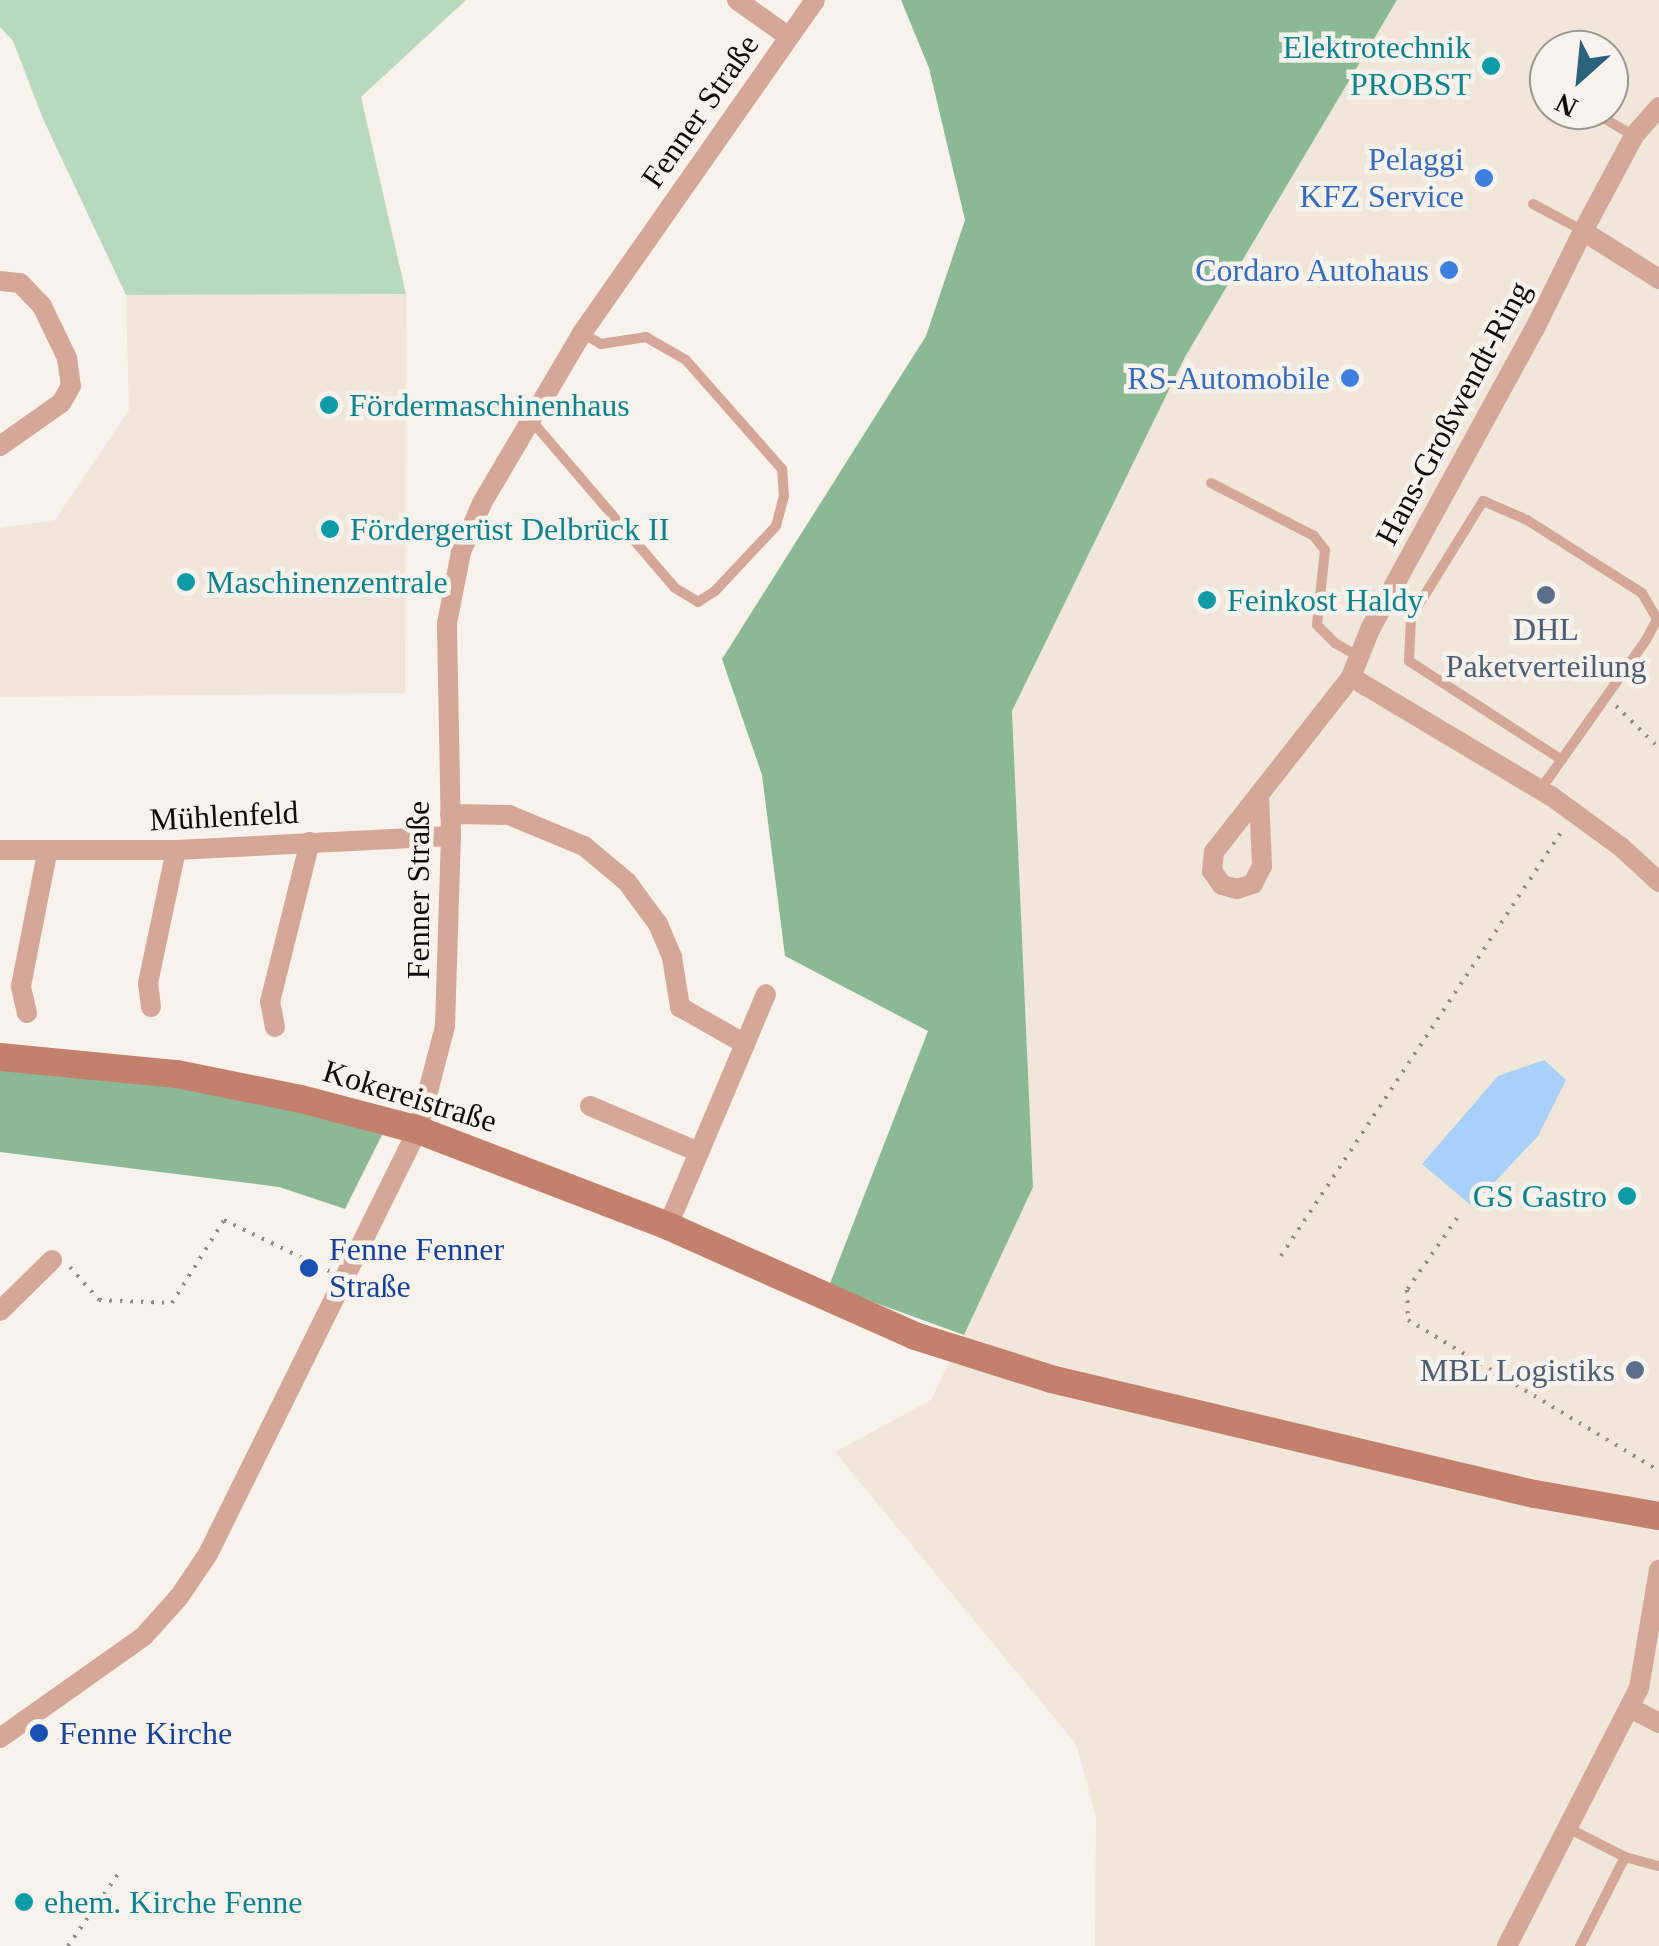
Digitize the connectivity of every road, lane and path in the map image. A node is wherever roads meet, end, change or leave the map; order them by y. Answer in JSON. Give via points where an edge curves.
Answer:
{"nodes":[{"id":1,"x":737,"y":0,"type":"edge"},
{"id":2,"x":815,"y":0,"type":"edge"},
{"id":3,"x":789,"y":37,"type":"junction"},
{"id":4,"x":1659,"y":107,"type":"edge"},
{"id":5,"x":1624,"y":130,"type":"edge"},
{"id":6,"x":1634,"y":136,"type":"junction"},
{"id":7,"x":1534,"y":204,"type":"dead end"},
{"id":8,"x":1583,"y":231,"type":"junction"},
{"id":9,"x":1659,"y":279,"type":"edge"},
{"id":10,"x":0,"y":282,"type":"edge"},
{"id":11,"x":582,"y":332,"type":"junction"},
{"id":12,"x":530,"y":419,"type":"junction"},
{"id":13,"x":0,"y":446,"type":"edge"},
{"id":14,"x":1211,"y":484,"type":"dead end"},
{"id":15,"x":1359,"y":656,"type":"junction"},
{"id":16,"x":1351,"y":677,"type":"junction"},
{"id":17,"x":1604,"y":700,"type":"junction"},
{"id":18,"x":1659,"y":748,"type":"edge"},
{"id":19,"x":1562,"y":760,"type":"junction"},
{"id":20,"x":1538,"y":789,"type":"junction"},
{"id":21,"x":1259,"y":796,"type":"dead end"},
{"id":22,"x":1574,"y":813,"type":"junction"},
{"id":23,"x":450,"y":814,"type":"junction"},
{"id":24,"x":451,"y":836,"type":"junction"},
{"id":25,"x":310,"y":842,"type":"junction"},
{"id":26,"x":0,"y":850,"type":"edge"},
{"id":27,"x":176,"y":850,"type":"junction"},
{"id":28,"x":48,"y":853,"type":"junction"},
{"id":29,"x":1659,"y":882,"type":"edge"},
{"id":30,"x":766,"y":994,"type":"dead end"},
{"id":31,"x":151,"y":1007,"type":"dead end"},
{"id":32,"x":26,"y":1013,"type":"dead end"},
{"id":33,"x":275,"y":1027,"type":"dead end"},
{"id":34,"x":745,"y":1044,"type":"junction"},
{"id":35,"x":0,"y":1057,"type":"edge"},
{"id":36,"x":590,"y":1106,"type":"dead end"},
{"id":37,"x":418,"y":1130,"type":"junction"},
{"id":38,"x":699,"y":1152,"type":"junction"},
{"id":39,"x":673,"y":1214,"type":"dead end"},
{"id":40,"x":1457,"y":1218,"type":"dead end"},
{"id":41,"x":1281,"y":1256,"type":"dead end"},
{"id":42,"x":52,"y":1260,"type":"joint"},
{"id":43,"x":346,"y":1279,"type":"junction"},
{"id":44,"x":0,"y":1310,"type":"edge"},
{"id":45,"x":1659,"y":1471,"type":"edge"},
{"id":46,"x":1659,"y":1516,"type":"edge"},
{"id":47,"x":1659,"y":1570,"type":"edge"},
{"id":48,"x":1630,"y":1708,"type":"junction"},
{"id":49,"x":1659,"y":1723,"type":"edge"},
{"id":50,"x":0,"y":1738,"type":"edge"},
{"id":51,"x":1568,"y":1828,"type":"junction"},
{"id":52,"x":1625,"y":1858,"type":"junction"},
{"id":53,"x":1659,"y":1866,"type":"edge"},
{"id":54,"x":121,"y":1870,"type":"dead end"},
{"id":55,"x":68,"y":1946,"type":"edge"},
{"id":56,"x":1507,"y":1946,"type":"edge"},
{"id":57,"x":1580,"y":1946,"type":"edge"}],
"edges":[{"from":1,"to":3,"type":"street"},
{"from":2,"to":3,"type":"street","name":"Fenner Straße"},
{"from":3,"to":11,"type":"street","name":"Fenner Straße"},
{"from":4,"to":6,"type":"street","name":"Hans-Großwendt-Ring"},
{"from":5,"to":6,"type":"lane"},
{"from":6,"to":8,"type":"street","name":"Hans-Großwendt-Ring"},
{"from":7,"to":8,"type":"lane"},
{"from":8,"to":9,"type":"street"},
{"from":8,"to":15,"type":"street","name":"Hans-Großwendt-Ring"},
{"from":10,"to":13,"type":"street","via":[[20,283],[42,306],[67,358],[71,386],[61,403]]},
{"from":11,"to":12,"type":"street","name":"Fenner Straße"},
{"from":11,"to":12,"type":"lane","via":[[602,344],[646,337],[686,360],[782,469],[776,526],[698,602],[675,588]]},
{"from":12,"to":23,"type":"street","name":"Fenner Straße","via":[[482,504],[451,591]]},
{"from":14,"to":15,"type":"lane","via":[[1314,536],[1325,550],[1317,625]]},
{"from":15,"to":16,"type":"street","name":"Hans-Großwendt-Ring"},
{"from":16,"to":20,"type":"street"},
{"from":16,"to":21,"type":"street","name":"Hans-Großwendt-Ring"},
{"from":17,"to":18,"type":"path"},
{"from":17,"to":19,"type":"lane"},
{"from":17,"to":19,"type":"lane","via":[[1657,619],[1642,593],[1483,500],[1411,617],[1409,660]]},
{"from":19,"to":20,"type":"lane"},
{"from":20,"to":22,"type":"street"},
{"from":22,"to":29,"type":"street"},
{"from":22,"to":41,"type":"path"},
{"from":23,"to":24,"type":"street","name":"Fenner Straße"},
{"from":23,"to":34,"type":"street","via":[[509,815],[584,846],[628,882],[658,924],[672,957],[680,1007]]},
{"from":24,"to":25,"type":"street","name":"Mühlenfeld"},
{"from":24,"to":37,"type":"street","name":"Fenner Straße","via":[[446,1026]]},
{"from":25,"to":27,"type":"street","name":"Mühlenfeld"},
{"from":25,"to":33,"type":"street","via":[[270,1002]]},
{"from":26,"to":28,"type":"street","name":"Mühlenfeld"},
{"from":27,"to":28,"type":"street","name":"Mühlenfeld"},
{"from":27,"to":31,"type":"street","via":[[148,983]]},
{"from":28,"to":32,"type":"street","via":[[21,986]]},
{"from":30,"to":34,"type":"street"},
{"from":34,"to":38,"type":"street"},
{"from":35,"to":37,"type":"main road","name":"Kokereistraße","via":[[177,1074]]},
{"from":36,"to":38,"type":"street"},
{"from":37,"to":43,"type":"street","name":"Fenner Straße"},
{"from":37,"to":46,"type":"main road","name":"Kokereistraße","via":[[544,1175],[915,1336],[1051,1379],[1535,1494]]},
{"from":38,"to":39,"type":"street"},
{"from":40,"to":45,"type":"path","via":[[1407,1290],[1408,1320]]},
{"from":42,"to":43,"type":"path","via":[[64,1260],[99,1300],[172,1302],[224,1220]]},
{"from":42,"to":44,"type":"street"},
{"from":43,"to":50,"type":"street","name":"Fenner Straße","via":[[208,1554],[179,1597],[144,1636]]},
{"from":47,"to":48,"type":"street"},
{"from":48,"to":49,"type":"street"},
{"from":48,"to":51,"type":"street"},
{"from":51,"to":52,"type":"lane"},
{"from":51,"to":56,"type":"street"},
{"from":52,"to":53,"type":"lane"},
{"from":52,"to":57,"type":"lane"},
{"from":54,"to":55,"type":"path"}]}
